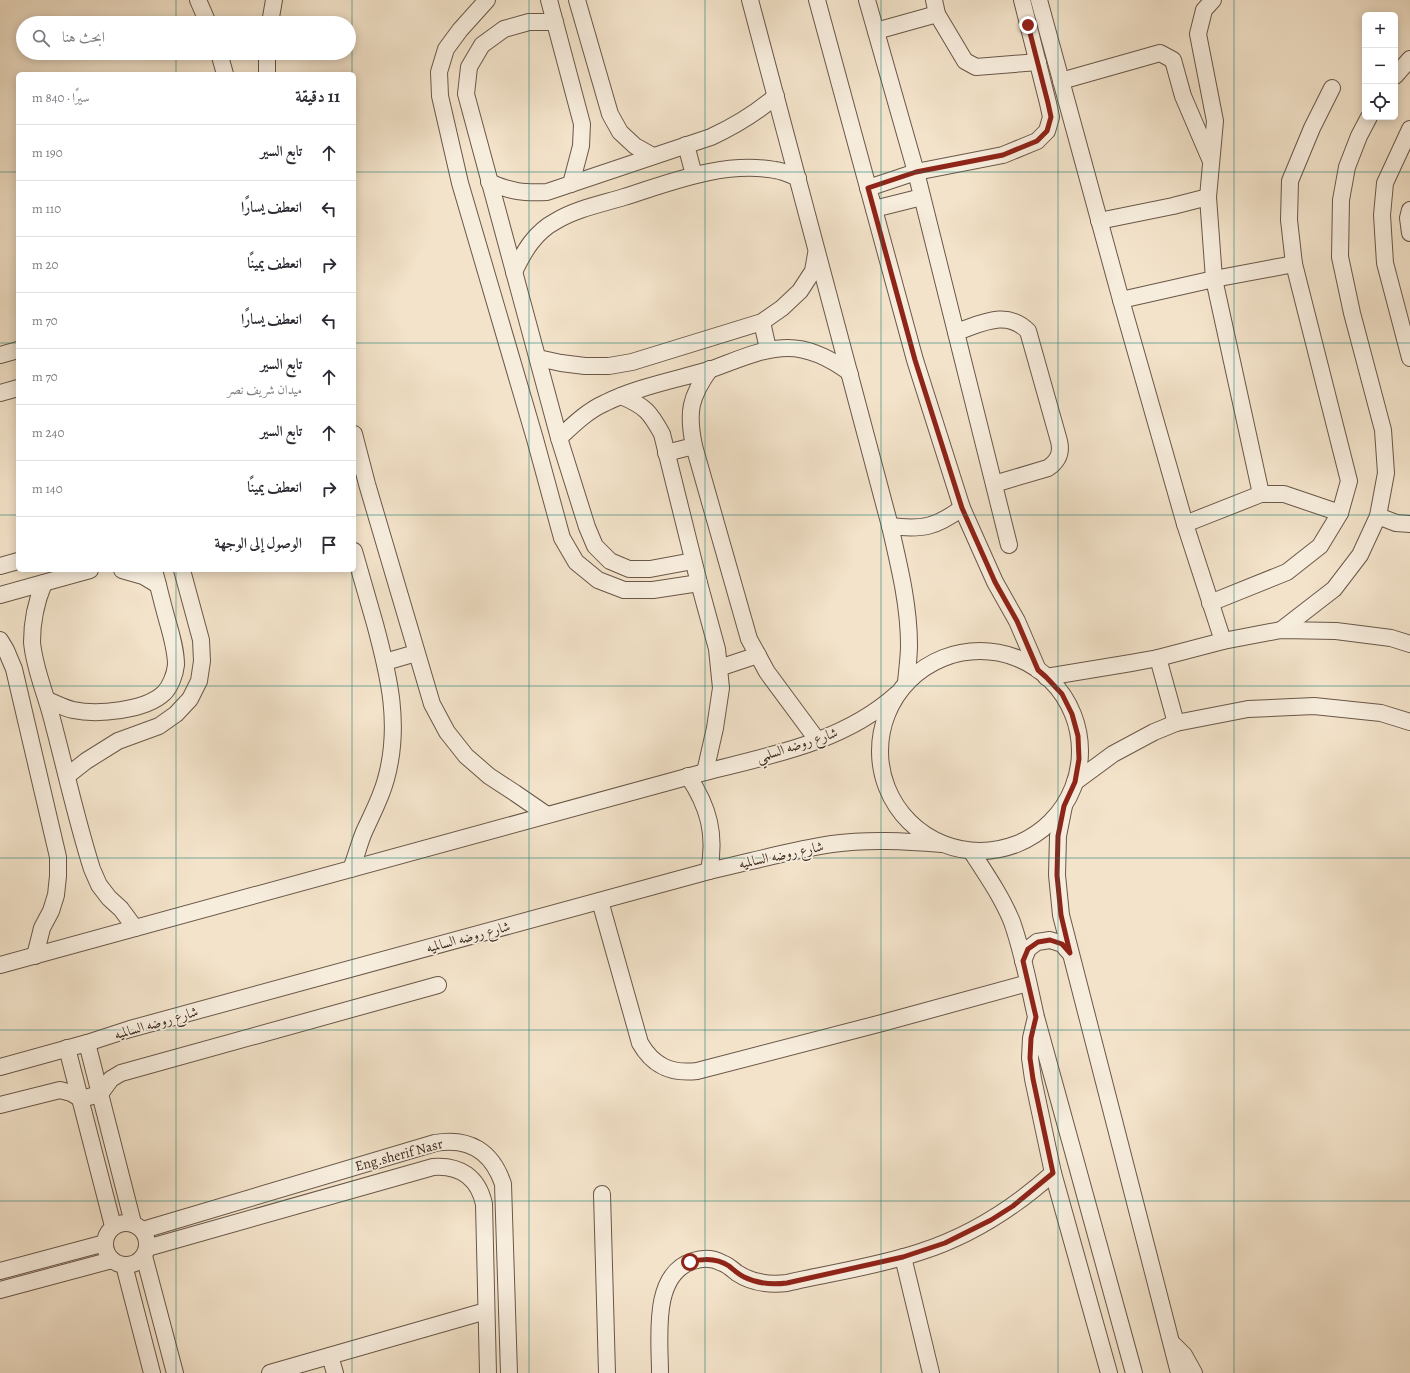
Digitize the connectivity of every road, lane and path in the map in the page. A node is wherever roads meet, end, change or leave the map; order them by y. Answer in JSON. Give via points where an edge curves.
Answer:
{"nodes":[{"id":1,"x":198,"y":0,"type":"edge"},
{"id":2,"x":274,"y":0,"type":"edge"},
{"id":3,"x":487,"y":0,"type":"edge"},
{"id":4,"x":549,"y":0,"type":"edge"},
{"id":5,"x":578,"y":0,"type":"edge"},
{"id":6,"x":750,"y":0,"type":"edge"},
{"id":7,"x":817,"y":0,"type":"edge"},
{"id":8,"x":867,"y":0,"type":"edge"},
{"id":9,"x":1022,"y":0,"type":"edge"},
{"id":10,"x":1039,"y":0,"type":"edge"},
{"id":11,"x":1213,"y":0,"type":"edge"},
{"id":12,"x":935,"y":7,"type":"edge"},
{"id":13,"x":205,"y":16,"type":"edge"},
{"id":14,"x":271,"y":16,"type":"edge"},
{"id":15,"x":555,"y":22,"type":"junction"},
{"id":16,"x":876,"y":31,"type":"junction"},
{"id":17,"x":1410,"y":59,"type":"edge"},
{"id":18,"x":221,"y":60,"type":"edge"},
{"id":19,"x":268,"y":60,"type":"edge"},
{"id":20,"x":1038,"y":62,"type":"junction"},
{"id":21,"x":224,"y":72,"type":"edge"},
{"id":22,"x":267,"y":72,"type":"edge"},
{"id":23,"x":1398,"y":73,"type":"edge"},
{"id":24,"x":1061,"y":81,"type":"junction"},
{"id":25,"x":1332,"y":88,"type":"dead end"},
{"id":26,"x":776,"y":96,"type":"junction"},
{"id":27,"x":1367,"y":120,"type":"edge"},
{"id":28,"x":1410,"y":129,"type":"edge"},
{"id":29,"x":686,"y":145,"type":"junction"},
{"id":30,"x":653,"y":156,"type":"junction"},
{"id":31,"x":1211,"y":161,"type":"junction"},
{"id":32,"x":916,"y":172,"type":"junction"},
{"id":33,"x":694,"y":175,"type":"junction"},
{"id":34,"x":798,"y":178,"type":"junction"},
{"id":35,"x":490,"y":182,"type":"junction"},
{"id":36,"x":569,"y":185,"type":"junction"},
{"id":37,"x":868,"y":188,"type":"junction"},
{"id":38,"x":922,"y":197,"type":"junction"},
{"id":39,"x":1208,"y":197,"type":"junction"},
{"id":40,"x":874,"y":209,"type":"junction"},
{"id":41,"x":1410,"y":210,"type":"edge"},
{"id":42,"x":575,"y":212,"type":"junction"},
{"id":43,"x":1099,"y":221,"type":"junction"},
{"id":44,"x":1410,"y":233,"type":"edge"},
{"id":45,"x":817,"y":250,"type":"junction"},
{"id":46,"x":1294,"y":264,"type":"junction"},
{"id":47,"x":514,"y":272,"type":"junction"},
{"id":48,"x":1214,"y":279,"type":"junction"},
{"id":49,"x":1121,"y":300,"type":"junction"},
{"id":50,"x":762,"y":322,"type":"junction"},
{"id":51,"x":956,"y":332,"type":"junction"},
{"id":52,"x":768,"y":349,"type":"junction"},
{"id":53,"x":16,"y":351,"type":"edge"},
{"id":54,"x":0,"y":355,"type":"edge"},
{"id":55,"x":538,"y":358,"type":"junction"},
{"id":56,"x":1410,"y":358,"type":"edge"},
{"id":57,"x":710,"y":369,"type":"junction"},
{"id":58,"x":16,"y":389,"type":"edge"},
{"id":59,"x":854,"y":391,"type":"junction"},
{"id":60,"x":0,"y":393,"type":"edge"},
{"id":61,"x":621,"y":396,"type":"junction"},
{"id":62,"x":559,"y":438,"type":"junction"},
{"id":63,"x":356,"y":442,"type":"edge"},
{"id":64,"x":694,"y":446,"type":"junction"},
{"id":65,"x":666,"y":453,"type":"junction"},
{"id":66,"x":994,"y":484,"type":"junction"},
{"id":67,"x":1261,"y":494,"type":"junction"},
{"id":68,"x":962,"y":508,"type":"junction"},
{"id":69,"x":1340,"y":513,"type":"junction"},
{"id":70,"x":1378,"y":516,"type":"junction"},
{"id":71,"x":1184,"y":524,"type":"junction"},
{"id":72,"x":1410,"y":524,"type":"edge"},
{"id":73,"x":890,"y":526,"type":"junction"},
{"id":74,"x":1009,"y":545,"type":"dead end"},
{"id":75,"x":356,"y":558,"type":"edge"},
{"id":76,"x":694,"y":561,"type":"junction"},
{"id":77,"x":16,"y":562,"type":"edge"},
{"id":78,"x":0,"y":566,"type":"edge"},
{"id":79,"x":82,"y":572,"type":"edge"},
{"id":80,"x":129,"y":572,"type":"edge"},
{"id":81,"x":183,"y":572,"type":"edge"},
{"id":82,"x":156,"y":578,"type":"edge"},
{"id":83,"x":44,"y":582,"type":"junction"},
{"id":84,"x":698,"y":583,"type":"junction"},
{"id":85,"x":0,"y":595,"type":"edge"},
{"id":86,"x":1210,"y":603,"type":"junction"},
{"id":87,"x":1281,"y":630,"type":"junction"},
{"id":88,"x":0,"y":640,"type":"edge"},
{"id":89,"x":1223,"y":640,"type":"junction"},
{"id":90,"x":1410,"y":644,"type":"edge"},
{"id":91,"x":416,"y":653,"type":"junction"},
{"id":92,"x":758,"y":655,"type":"junction"},
{"id":93,"x":1158,"y":658,"type":"junction"},
{"id":94,"x":385,"y":662,"type":"junction"},
{"id":95,"x":36,"y":664,"type":"junction"},
{"id":96,"x":719,"y":668,"type":"junction"},
{"id":97,"x":14,"y":669,"type":"junction"},
{"id":98,"x":1042,"y":674,"type":"junction"},
{"id":99,"x":902,"y":688,"type":"junction"},
{"id":100,"x":47,"y":700,"type":"junction"},
{"id":101,"x":1410,"y":722,"type":"edge"},
{"id":102,"x":1176,"y":723,"type":"junction"},
{"id":103,"x":818,"y":741,"type":"junction"},
{"id":104,"x":704,"y":772,"type":"junction"},
{"id":105,"x":67,"y":776,"type":"junction"},
{"id":106,"x":688,"y":776,"type":"junction"},
{"id":107,"x":1075,"y":782,"type":"junction"},
{"id":108,"x":1064,"y":806,"type":"junction"},
{"id":109,"x":547,"y":816,"type":"junction"},
{"id":110,"x":942,"y":844,"type":"junction"},
{"id":111,"x":971,"y":851,"type":"junction"},
{"id":112,"x":351,"y":869,"type":"junction"},
{"id":113,"x":709,"y":871,"type":"junction"},
{"id":114,"x":600,"y":901,"type":"junction"},
{"id":115,"x":135,"y":928,"type":"junction"},
{"id":116,"x":1070,"y":953,"type":"junction"},
{"id":117,"x":35,"y":956,"type":"junction"},
{"id":118,"x":1023,"y":961,"type":"junction"},
{"id":119,"x":0,"y":965,"type":"edge"},
{"id":120,"x":1028,"y":983,"type":"junction"},
{"id":121,"x":438,"y":985,"type":"dead end"},
{"id":122,"x":1036,"y":1017,"type":"junction"},
{"id":123,"x":87,"y":1043,"type":"junction"},
{"id":124,"x":67,"y":1048,"type":"junction"},
{"id":125,"x":0,"y":1066,"type":"edge"},
{"id":126,"x":100,"y":1094,"type":"junction"},
{"id":127,"x":81,"y":1099,"type":"junction"},
{"id":128,"x":0,"y":1105,"type":"edge"},
{"id":129,"x":1053,"y":1173,"type":"junction"},
{"id":130,"x":602,"y":1194,"type":"dead end"},
{"id":131,"x":113,"y":1226,"type":"junction"},
{"id":132,"x":138,"y":1227,"type":"junction"},
{"id":133,"x":105,"y":1242,"type":"junction"},
{"id":134,"x":146,"y":1252,"type":"junction"},
{"id":135,"x":903,"y":1257,"type":"junction"},
{"id":136,"x":118,"y":1262,"type":"junction"},
{"id":137,"x":0,"y":1271,"type":"edge"},
{"id":138,"x":0,"y":1290,"type":"edge"},
{"id":139,"x":486,"y":1311,"type":"junction"},
{"id":140,"x":1169,"y":1340,"type":"junction"},
{"id":141,"x":330,"y":1356,"type":"junction"},
{"id":142,"x":152,"y":1373,"type":"edge"},
{"id":143,"x":176,"y":1373,"type":"edge"},
{"id":144,"x":270,"y":1373,"type":"edge"},
{"id":145,"x":335,"y":1373,"type":"edge"},
{"id":146,"x":488,"y":1373,"type":"edge"},
{"id":147,"x":509,"y":1373,"type":"edge"},
{"id":148,"x":607,"y":1373,"type":"edge"},
{"id":149,"x":660,"y":1373,"type":"edge"},
{"id":150,"x":931,"y":1373,"type":"edge"},
{"id":151,"x":1109,"y":1373,"type":"edge"},
{"id":152,"x":1134,"y":1373,"type":"edge"},
{"id":153,"x":1179,"y":1373,"type":"edge"},
{"id":154,"x":1194,"y":1373,"type":"edge"}],
"edges":[{"from":1,"to":13,"type":"street"},
{"from":2,"to":14,"type":"street"},
{"from":3,"to":84,"type":"street","via":[[446,49],[439,72],[440,96],[460,183],[562,538],[576,562],[598,580],[624,590],[652,590]]},
{"from":4,"to":15,"type":"street"},
{"from":5,"to":30,"type":"street","via":[[610,114],[620,132],[635,146]]},
{"from":6,"to":26,"type":"street"},
{"from":7,"to":37,"type":"street"},
{"from":8,"to":16,"type":"street"},
{"from":9,"to":20,"type":"street"},
{"from":10,"to":24,"type":"street"},
{"from":11,"to":31,"type":"street","via":[[1204,10],[1198,34],[1215,121]]},
{"from":12,"to":16,"type":"street"},
{"from":12,"to":20,"type":"street","via":[[966,61],[976,66]]},
{"from":15,"to":35,"type":"street","via":[[529,22],[504,29],[482,45],[469,67],[466,94]]},
{"from":15,"to":36,"type":"street","via":[[582,124],[581,146]]},
{"from":16,"to":32,"type":"street"},
{"from":17,"to":23,"type":"street"},
{"from":18,"to":21,"type":"street"},
{"from":19,"to":22,"type":"street"},
{"from":20,"to":32,"type":"street","via":[[1051,117],[1047,131],[1037,141],[1003,155]]},
{"from":24,"to":31,"type":"street","via":[[1160,53],[1173,60],[1183,96]]},
{"from":24,"to":43,"type":"street"},
{"from":25,"to":46,"type":"street","via":[[1290,181],[1289,220]]},
{"from":26,"to":29,"type":"street","via":[[735,126]]},
{"from":26,"to":34,"type":"street"},
{"from":27,"to":70,"type":"street","via":[[1347,167],[1340,200],[1340,257],[1383,430],[1386,473]]},
{"from":28,"to":56,"type":"street","via":[[1385,183],[1382,215],[1385,263]]},
{"from":29,"to":30,"type":"street"},
{"from":29,"to":33,"type":"street"},
{"from":30,"to":36,"type":"street"},
{"from":31,"to":39,"type":"street"},
{"from":32,"to":37,"type":"street"},
{"from":32,"to":38,"type":"street"},
{"from":33,"to":34,"type":"street","via":[[748,168],[776,170]]},
{"from":33,"to":42,"type":"street"},
{"from":34,"to":45,"type":"street"},
{"from":35,"to":36,"type":"street","via":[[508,190],[528,193],[548,192]]},
{"from":35,"to":47,"type":"street"},
{"from":36,"to":42,"type":"street"},
{"from":37,"to":40,"type":"street"},
{"from":38,"to":40,"type":"street"},
{"from":38,"to":51,"type":"street"},
{"from":39,"to":43,"type":"street"},
{"from":39,"to":48,"type":"street"},
{"from":40,"to":68,"type":"street","via":[[915,360]]},
{"from":41,"to":44,"type":"street"},
{"from":42,"to":47,"type":"street","via":[[555,221],[537,235],[524,252]]},
{"from":43,"to":49,"type":"street"},
{"from":45,"to":50,"type":"street","via":[[813,271],[800,291]]},
{"from":45,"to":59,"type":"street"},
{"from":46,"to":48,"type":"street"},
{"from":46,"to":69,"type":"street","via":[[1349,481]]},
{"from":47,"to":55,"type":"street"},
{"from":48,"to":49,"type":"street"},
{"from":48,"to":67,"type":"street"},
{"from":49,"to":71,"type":"street"},
{"from":50,"to":52,"type":"street"},
{"from":50,"to":55,"type":"street","via":[[632,362],[609,366],[561,364]]},
{"from":51,"to":66,"type":"street"},
{"from":51,"to":66,"type":"street","via":[[1000,319],[1012,320],[1028,330],[1060,441],[1059,456],[1048,468]]},
{"from":52,"to":57,"type":"street"},
{"from":52,"to":59,"type":"street","via":[[811,351],[831,360],[849,372]]},
{"from":53,"to":54,"type":"street"},
{"from":55,"to":62,"type":"street"},
{"from":57,"to":61,"type":"street"},
{"from":57,"to":64,"type":"street","via":[[698,386],[691,405],[690,426]]},
{"from":58,"to":60,"type":"street"},
{"from":59,"to":73,"type":"street"},
{"from":61,"to":62,"type":"street","via":[[588,413]]},
{"from":61,"to":65,"type":"street","via":[[639,404],[653,417],[662,434]]},
{"from":62,"to":76,"type":"street","via":[[587,527],[595,546],[610,561],[629,569],[650,569]]},
{"from":63,"to":91,"type":"street"},
{"from":64,"to":65,"type":"street"},
{"from":64,"to":92,"type":"street","via":[[749,639]]},
{"from":65,"to":76,"type":"street"},
{"from":66,"to":74,"type":"street"},
{"from":67,"to":69,"type":"street","via":[[1284,494]]},
{"from":67,"to":71,"type":"street"},
{"from":68,"to":73,"type":"street","via":[[946,519],[928,526],[910,529]]},
{"from":68,"to":98,"type":"street","via":[[995,582]]},
{"from":69,"to":86,"type":"street","via":[[1320,546],[1287,572]]},
{"from":70,"to":72,"type":"street","via":[[1396,523]]},
{"from":70,"to":87,"type":"street","via":[[1360,555],[1334,589]]},
{"from":71,"to":86,"type":"street"},
{"from":73,"to":99,"type":"street","via":[[900,568],[909,645]]},
{"from":75,"to":94,"type":"street"},
{"from":76,"to":84,"type":"street"},
{"from":77,"to":78,"type":"street"},
{"from":79,"to":83,"type":"street"},
{"from":80,"to":82,"type":"street"},
{"from":81,"to":105,"type":"street","via":[[201,640],[202,661],[198,681],[190,699],[176,714],[159,726],[113,744]]},
{"from":82,"to":100,"type":"street","via":[[175,651],[176,666],[164,693],[152,702],[115,711],[72,710]]},
{"from":83,"to":85,"type":"street"},
{"from":83,"to":95,"type":"street","via":[[32,624]]},
{"from":84,"to":96,"type":"street","via":[[717,649]]},
{"from":86,"to":89,"type":"street"},
{"from":87,"to":89,"type":"street"},
{"from":87,"to":90,"type":"street","via":[[1336,631],[1391,638]]},
{"from":88,"to":97,"type":"street"},
{"from":89,"to":93,"type":"street"},
{"from":91,"to":94,"type":"street"},
{"from":91,"to":109,"type":"street","via":[[432,704],[447,732],[466,756],[489,776]]},
{"from":92,"to":96,"type":"street"},
{"from":92,"to":103,"type":"street","via":[[767,672]]},
{"from":93,"to":98,"type":"street","via":[[1103,669]]},
{"from":93,"to":102,"type":"street"},
{"from":94,"to":112,"type":"street","via":[[394,720],[392,749],[382,792]]},
{"from":95,"to":97,"type":"street"},
{"from":95,"to":100,"type":"street"},
{"from":96,"to":104,"type":"street","via":[[721,688],[715,728]]},
{"from":97,"to":117,"type":"street","via":[[58,857],[56,895],[42,928]]},
{"from":98,"to":99,"type":"street","name":"شارع روضه السلمي","via":[[1017,659],[994,652],[970,652],[946,657],[924,667]]},
{"from":98,"to":107,"type":"street","via":[[1062,694],[1072,714],[1078,736],[1079,759]]},
{"from":99,"to":103,"type":"street","name":"شارع روضه السلمي","via":[[884,706]]},
{"from":99,"to":110,"type":"street","via":[[884,720],[879,750],[883,779],[896,806],[916,828]]},
{"from":100,"to":105,"type":"street"},
{"from":101,"to":102,"type":"street","via":[[1381,713],[1314,706],[1248,709]]},
{"from":102,"to":107,"type":"street","via":[[1113,754]]},
{"from":103,"to":104,"type":"street","name":"شارع روضه السلمي"},
{"from":104,"to":106,"type":"street","name":"شارع روضه السلمي"},
{"from":105,"to":115,"type":"street","via":[[92,869],[99,885]]},
{"from":106,"to":109,"type":"street"},
{"from":106,"to":113,"type":"street","via":[[697,788],[708,814],[712,843]]},
{"from":107,"to":108,"type":"street"},
{"from":108,"to":111,"type":"street","via":[[1046,826],[1024,841],[998,849]]},
{"from":108,"to":116,"type":"street","via":[[1058,836],[1057,875],[1061,915]]},
{"from":109,"to":112,"type":"street"},
{"from":110,"to":111,"type":"street"},
{"from":110,"to":113,"type":"street","name":"شارع روضه السالميه","via":[[887,841],[833,844]]},
{"from":111,"to":118,"type":"street","via":[[993,885],[1012,922]]},
{"from":112,"to":115,"type":"street"},
{"from":113,"to":114,"type":"street","name":"شارع روضه السالميه"},
{"from":114,"to":120,"type":"street","via":[[640,1043],[653,1060],[673,1071],[697,1071]]},
{"from":114,"to":123,"type":"street","name":"شارع روضه السالميه","via":[[130,1029]]},
{"from":115,"to":117,"type":"street"},
{"from":116,"to":118,"type":"street","via":[[1062,944],[1050,940],[1038,942],[1028,949]]},
{"from":116,"to":140,"type":"street"},
{"from":117,"to":119,"type":"street"},
{"from":118,"to":120,"type":"street"},
{"from":120,"to":122,"type":"street"},
{"from":121,"to":126,"type":"street","via":[[121,1073],[111,1079]]},
{"from":122,"to":129,"type":"street","via":[[1030,1058]]},
{"from":122,"to":152,"type":"street"},
{"from":123,"to":124,"type":"street","name":"شارع روضه السالميه"},
{"from":123,"to":126,"type":"street"},
{"from":124,"to":125,"type":"street","name":"شارع روضه السالميه"},
{"from":124,"to":127,"type":"street"},
{"from":126,"to":127,"type":"street"},
{"from":126,"to":132,"type":"street"},
{"from":127,"to":128,"type":"street","via":[[60,1090]]},
{"from":127,"to":131,"type":"street"},
{"from":129,"to":135,"type":"street","via":[[1013,1206],[991,1220],[945,1243]]},
{"from":129,"to":151,"type":"street"},
{"from":130,"to":148,"type":"street"},
{"from":131,"to":132,"type":"street","via":[[123,1222]]},
{"from":131,"to":133,"type":"street"},
{"from":132,"to":134,"type":"street","via":[[147,1238]]},
{"from":132,"to":147,"type":"street","name":"Eng.sherif Nasr","via":[[435,1143],[446,1141],[468,1144],[478,1149],[494,1164],[503,1184]]},
{"from":133,"to":136,"type":"street","via":[[106,1252]]},
{"from":133,"to":137,"type":"street"},
{"from":134,"to":136,"type":"street","via":[[136,1263]]},
{"from":134,"to":139,"type":"street","via":[[443,1166],[462,1172],[477,1185],[482,1194]]},
{"from":134,"to":143,"type":"street"},
{"from":135,"to":149,"type":"street","via":[[778,1284],[761,1283],[744,1277],[715,1260],[690,1262],[675,1272],[662,1298]]},
{"from":135,"to":150,"type":"street"},
{"from":136,"to":138,"type":"street"},
{"from":136,"to":142,"type":"street"},
{"from":139,"to":141,"type":"street"},
{"from":139,"to":146,"type":"street"},
{"from":140,"to":153,"type":"street"},
{"from":140,"to":154,"type":"street","via":[[1184,1355]]},
{"from":141,"to":144,"type":"street"},
{"from":141,"to":145,"type":"street"}]}
